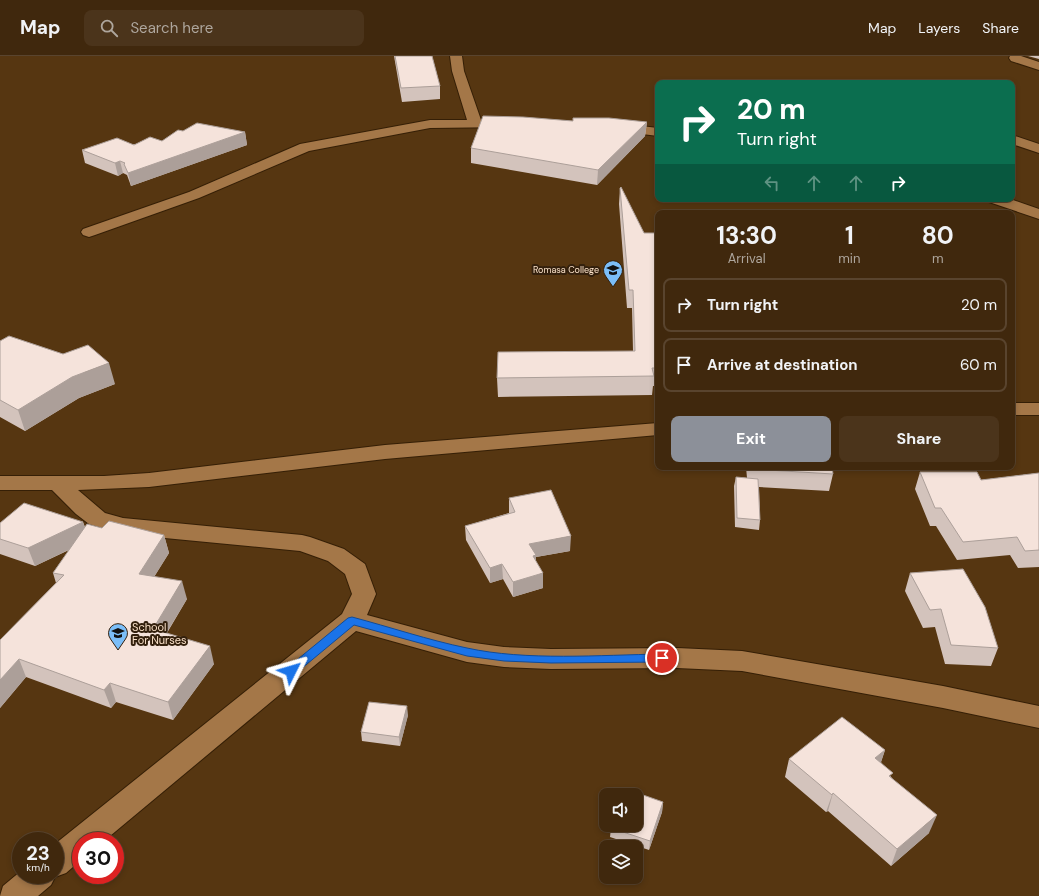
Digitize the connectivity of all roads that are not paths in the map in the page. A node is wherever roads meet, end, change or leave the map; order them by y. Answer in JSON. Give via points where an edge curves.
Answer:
{"nodes":[{"id":1,"x":456,"y":56,"type":"edge"},
{"id":2,"x":1015,"y":58,"type":"dead end"},
{"id":3,"x":1039,"y":66,"type":"edge"},
{"id":4,"x":475,"y":124,"type":"junction"},
{"id":5,"x":522,"y":124,"type":"edge"},
{"id":6,"x":600,"y":126,"type":"edge"},
{"id":7,"x":655,"y":132,"type":"edge"},
{"id":8,"x":1015,"y":140,"type":"edge"},
{"id":9,"x":1039,"y":149,"type":"edge"},
{"id":10,"x":1004,"y":202,"type":"edge"},
{"id":11,"x":1039,"y":214,"type":"edge"},
{"id":12,"x":89,"y":232,"type":"dead end"},
{"id":13,"x":1015,"y":409,"type":"edge"},
{"id":14,"x":1039,"y":409,"type":"edge"},
{"id":15,"x":655,"y":429,"type":"edge"},
{"id":16,"x":0,"y":483,"type":"edge"},
{"id":17,"x":58,"y":483,"type":"junction"},
{"id":18,"x":352,"y":620,"type":"junction"},
{"id":19,"x":1039,"y":717,"type":"edge"},
{"id":20,"x":94,"y":832,"type":"edge"},
{"id":21,"x":72,"y":850,"type":"edge"},
{"id":22,"x":64,"y":856,"type":"edge"},
{"id":23,"x":29,"y":884,"type":"edge"},
{"id":24,"x":14,"y":896,"type":"edge"}],
"edges":[{"from":1,"to":4,"type":"street","via":[[458,71]]},
{"from":2,"to":3,"type":"street"},
{"from":4,"to":5,"type":"street"},
{"from":4,"to":12,"type":"street","via":[[430,124],[305,147],[194,195]]},
{"from":6,"to":7,"type":"street"},
{"from":8,"to":9,"type":"street"},
{"from":10,"to":11,"type":"street"},
{"from":13,"to":14,"type":"street"},
{"from":15,"to":17,"type":"street","via":[[385,452],[149,480],[104,484]]},
{"from":16,"to":17,"type":"street"},
{"from":17,"to":18,"type":"street","via":[[97,518],[123,526],[302,543],[336,555],[356,570],[364,594]]},
{"from":18,"to":19,"type":"street","via":[[474,653],[551,659],[677,658],[742,661],[943,696]]},
{"from":18,"to":20,"type":"street"},
{"from":21,"to":22,"type":"street"},
{"from":23,"to":24,"type":"street"}]}
